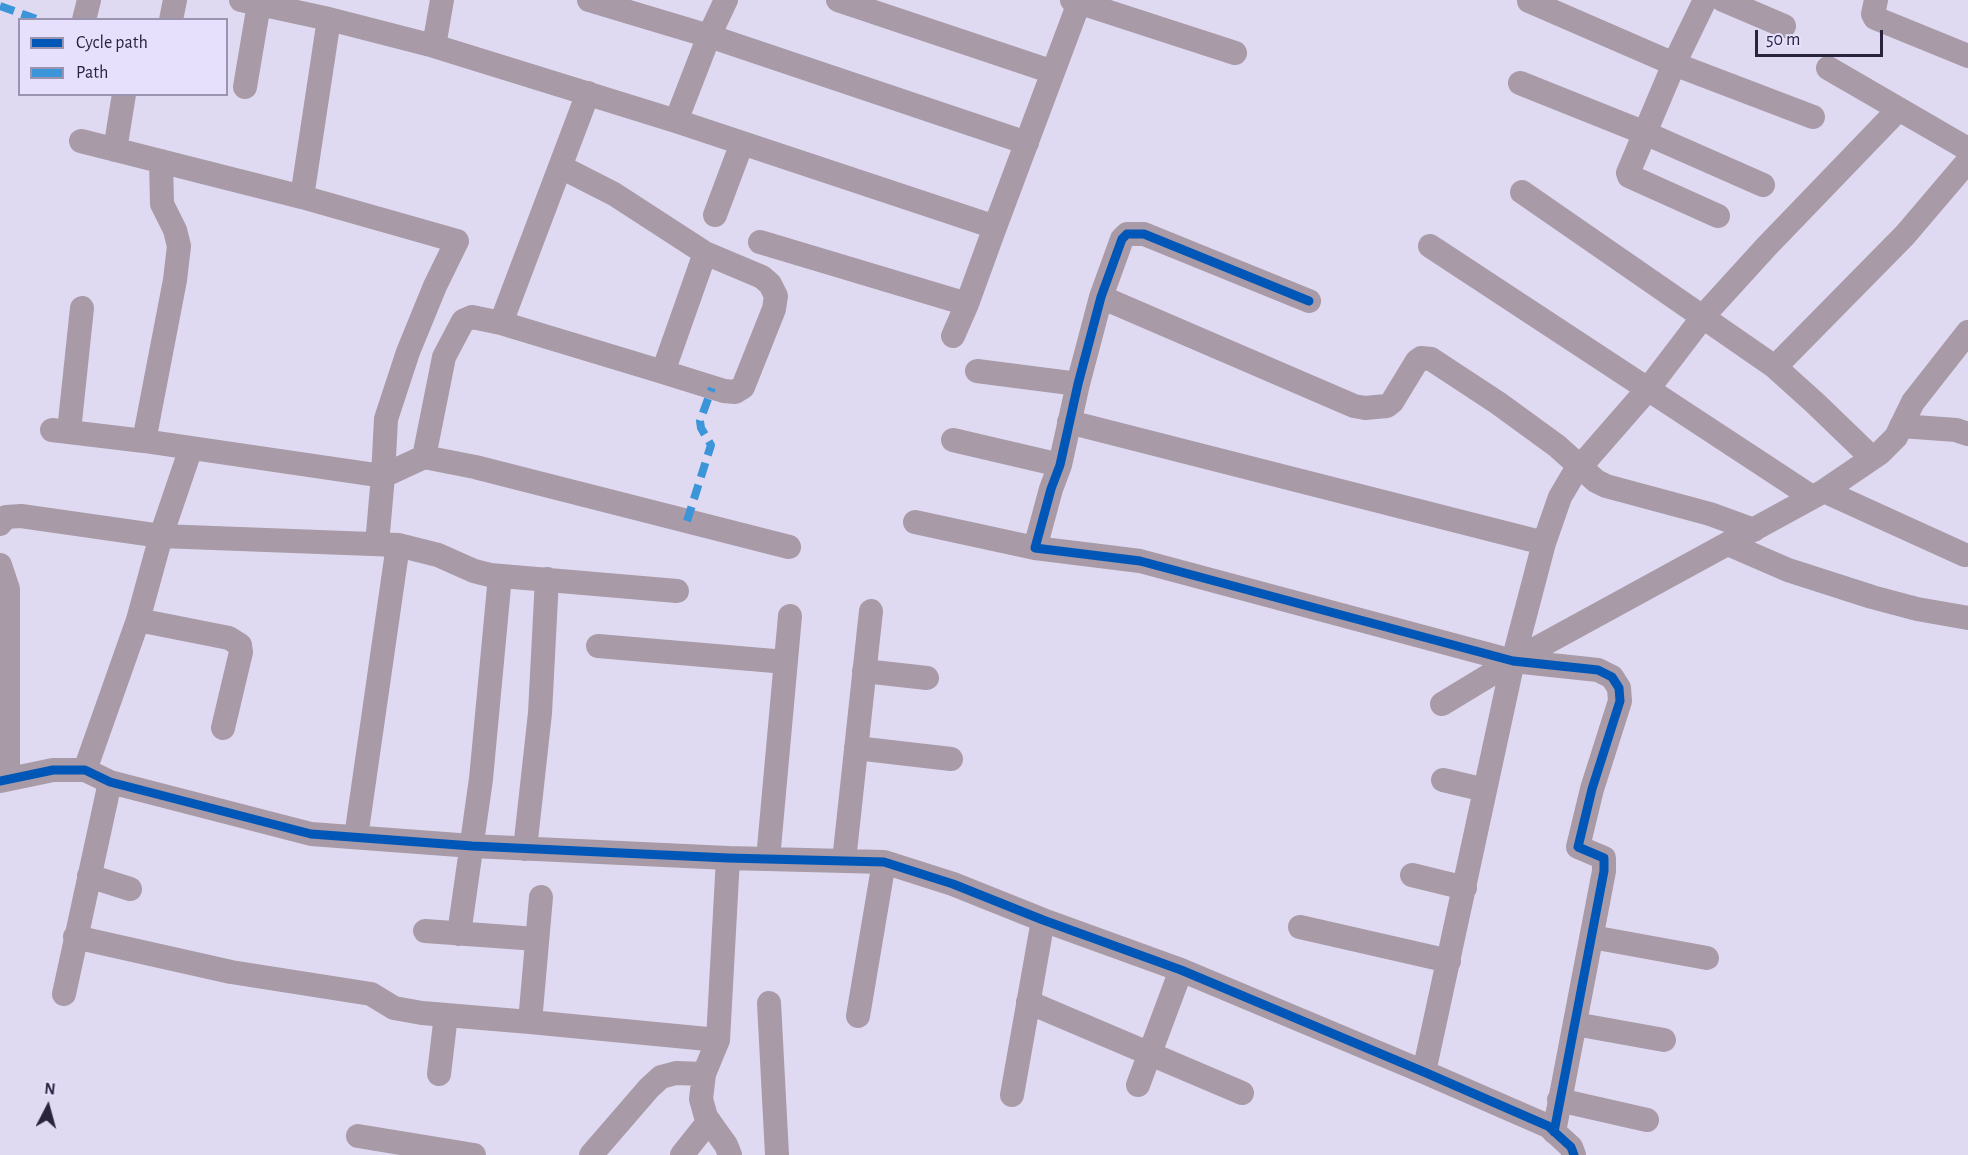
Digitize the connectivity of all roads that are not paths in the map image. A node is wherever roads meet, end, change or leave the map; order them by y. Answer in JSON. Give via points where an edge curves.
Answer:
{"nodes":[{"id":1,"x":89,"y":0,"type":"edge"},
{"id":2,"x":175,"y":0,"type":"edge"},
{"id":3,"x":442,"y":0,"type":"edge"},
{"id":4,"x":589,"y":0,"type":"edge"},
{"id":5,"x":726,"y":0,"type":"edge"},
{"id":6,"x":838,"y":0,"type":"edge"},
{"id":7,"x":1705,"y":0,"type":"edge"},
{"id":8,"x":1723,"y":0,"type":"edge"},
{"id":9,"x":1876,"y":0,"type":"edge"},
{"id":10,"x":1077,"y":1,"type":"edge"},
{"id":11,"x":1529,"y":1,"type":"edge"},
{"id":12,"x":250,"y":2,"type":"edge"},
{"id":13,"x":84,"y":18,"type":"edge"},
{"id":14,"x":171,"y":18,"type":"edge"},
{"id":15,"x":329,"y":19,"type":"junction"},
{"id":16,"x":1785,"y":26,"type":"dead end"},
{"id":17,"x":710,"y":36,"type":"junction"},
{"id":18,"x":434,"y":46,"type":"junction"},
{"id":19,"x":1235,"y":53,"type":"dead end"},
{"id":20,"x":1968,"y":56,"type":"edge"},
{"id":21,"x":1674,"y":64,"type":"junction"},
{"id":22,"x":1828,"y":68,"type":"dead end"},
{"id":23,"x":1053,"y":72,"type":"junction"},
{"id":24,"x":1520,"y":83,"type":"dead end"},
{"id":25,"x":245,"y":87,"type":"dead end"},
{"id":26,"x":588,"y":93,"type":"junction"},
{"id":27,"x":124,"y":96,"type":"edge"},
{"id":28,"x":1899,"y":109,"type":"junction"},
{"id":29,"x":1813,"y":117,"type":"dead end"},
{"id":30,"x":676,"y":121,"type":"junction"},
{"id":31,"x":1645,"y":133,"type":"junction"},
{"id":32,"x":81,"y":141,"type":"dead end"},
{"id":33,"x":742,"y":142,"type":"junction"},
{"id":34,"x":1026,"y":143,"type":"junction"},
{"id":35,"x":1968,"y":149,"type":"edge"},
{"id":36,"x":115,"y":150,"type":"junction"},
{"id":37,"x":161,"y":161,"type":"junction"},
{"id":38,"x":1968,"y":161,"type":"edge"},
{"id":39,"x":561,"y":167,"type":"junction"},
{"id":40,"x":1763,"y":185,"type":"dead end"},
{"id":41,"x":1522,"y":192,"type":"dead end"},
{"id":42,"x":302,"y":197,"type":"junction"},
{"id":43,"x":715,"y":215,"type":"dead end"},
{"id":44,"x":1718,"y":216,"type":"dead end"},
{"id":45,"x":995,"y":227,"type":"junction"},
{"id":46,"x":760,"y":242,"type":"dead end"},
{"id":47,"x":1430,"y":246,"type":"dead end"},
{"id":48,"x":705,"y":253,"type":"junction"},
{"id":49,"x":1101,"y":297,"type":"junction"},
{"id":50,"x":1309,"y":301,"type":"dead end"},
{"id":51,"x":967,"y":304,"type":"junction"},
{"id":52,"x":82,"y":308,"type":"dead end"},
{"id":53,"x":1702,"y":318,"type":"junction"},
{"id":54,"x":501,"y":323,"type":"junction"},
{"id":55,"x":1968,"y":332,"type":"edge"},
{"id":56,"x":953,"y":336,"type":"dead end"},
{"id":57,"x":1775,"y":367,"type":"junction"},
{"id":58,"x":977,"y":371,"type":"dead end"},
{"id":59,"x":663,"y":372,"type":"junction"},
{"id":60,"x":1078,"y":384,"type":"junction"},
{"id":61,"x":1648,"y":389,"type":"junction"},
{"id":62,"x":1069,"y":422,"type":"junction"},
{"id":63,"x":1901,"y":426,"type":"junction"},
{"id":64,"x":1968,"y":434,"type":"edge"},
{"id":65,"x":953,"y":440,"type":"dead end"},
{"id":66,"x":144,"y":441,"type":"junction"},
{"id":67,"x":191,"y":448,"type":"junction"},
{"id":68,"x":424,"y":457,"type":"junction"},
{"id":69,"x":1872,"y":458,"type":"junction"},
{"id":70,"x":1060,"y":465,"type":"junction"},
{"id":71,"x":1579,"y":468,"type":"junction"},
{"id":72,"x":383,"y":476,"type":"junction"},
{"id":73,"x":1818,"y":494,"type":"junction"},
{"id":74,"x":915,"y":522,"type":"dead end"},
{"id":75,"x":0,"y":524,"type":"edge"},
{"id":76,"x":1754,"y":530,"type":"junction"},
{"id":77,"x":162,"y":536,"type":"junction"},
{"id":78,"x":1544,"y":543,"type":"junction"},
{"id":79,"x":1728,"y":544,"type":"junction"},
{"id":80,"x":388,"y":545,"type":"junction"},
{"id":81,"x":789,"y":547,"type":"dead end"},
{"id":82,"x":1035,"y":548,"type":"junction"},
{"id":83,"x":1965,"y":555,"type":"dead end"},
{"id":84,"x":0,"y":565,"type":"edge"},
{"id":85,"x":500,"y":576,"type":"junction"},
{"id":86,"x":547,"y":579,"type":"junction"},
{"id":87,"x":677,"y":591,"type":"dead end"},
{"id":88,"x":871,"y":611,"type":"dead end"},
{"id":89,"x":790,"y":616,"type":"dead end"},
{"id":90,"x":1968,"y":618,"type":"edge"},
{"id":91,"x":138,"y":620,"type":"junction"},
{"id":92,"x":598,"y":646,"type":"dead end"},
{"id":93,"x":1513,"y":661,"type":"junction"},
{"id":94,"x":786,"y":662,"type":"junction"},
{"id":95,"x":864,"y":671,"type":"junction"},
{"id":96,"x":927,"y":678,"type":"dead end"},
{"id":97,"x":1442,"y":704,"type":"dead end"},
{"id":98,"x":223,"y":728,"type":"dead end"},
{"id":99,"x":856,"y":748,"type":"junction"},
{"id":100,"x":951,"y":759,"type":"dead end"},
{"id":101,"x":86,"y":770,"type":"junction"},
{"id":102,"x":4,"y":780,"type":"edge"},
{"id":103,"x":1443,"y":780,"type":"dead end"},
{"id":104,"x":110,"y":782,"type":"junction"},
{"id":105,"x":1485,"y":790,"type":"junction"},
{"id":106,"x":356,"y":837,"type":"junction"},
{"id":107,"x":472,"y":846,"type":"junction"},
{"id":108,"x":525,"y":849,"type":"junction"},
{"id":109,"x":728,"y":858,"type":"junction"},
{"id":110,"x":768,"y":859,"type":"junction"},
{"id":111,"x":844,"y":861,"type":"junction"},
{"id":112,"x":884,"y":862,"type":"junction"},
{"id":113,"x":1412,"y":875,"type":"dead end"},
{"id":114,"x":89,"y":876,"type":"junction"},
{"id":115,"x":1465,"y":888,"type":"junction"},
{"id":116,"x":130,"y":889,"type":"dead end"},
{"id":117,"x":541,"y":897,"type":"dead end"},
{"id":118,"x":1043,"y":920,"type":"junction"},
{"id":119,"x":1300,"y":927,"type":"dead end"},
{"id":120,"x":425,"y":931,"type":"dead end"},
{"id":121,"x":459,"y":934,"type":"junction"},
{"id":122,"x":75,"y":937,"type":"junction"},
{"id":123,"x":1592,"y":937,"type":"junction"},
{"id":124,"x":537,"y":939,"type":"junction"},
{"id":125,"x":1707,"y":958,"type":"dead end"},
{"id":126,"x":1449,"y":961,"type":"junction"},
{"id":127,"x":1180,"y":970,"type":"junction"},
{"id":128,"x":64,"y":994,"type":"dead end"},
{"id":129,"x":1028,"y":1002,"type":"junction"},
{"id":130,"x":769,"y":1003,"type":"dead end"},
{"id":131,"x":446,"y":1015,"type":"junction"},
{"id":132,"x":858,"y":1016,"type":"dead end"},
{"id":133,"x":530,"y":1022,"type":"junction"},
{"id":134,"x":1575,"y":1024,"type":"junction"},
{"id":135,"x":718,"y":1040,"type":"junction"},
{"id":136,"x":1664,"y":1040,"type":"dead end"},
{"id":137,"x":1151,"y":1054,"type":"junction"},
{"id":138,"x":1424,"y":1072,"type":"junction"},
{"id":139,"x":439,"y":1074,"type":"dead end"},
{"id":140,"x":704,"y":1074,"type":"junction"},
{"id":141,"x":1138,"y":1085,"type":"dead end"},
{"id":142,"x":1242,"y":1093,"type":"dead end"},
{"id":143,"x":1012,"y":1095,"type":"dead end"},
{"id":144,"x":1559,"y":1100,"type":"junction"},
{"id":145,"x":1647,"y":1120,"type":"dead end"},
{"id":146,"x":709,"y":1121,"type":"junction"},
{"id":147,"x":1554,"y":1132,"type":"junction"},
{"id":148,"x":358,"y":1136,"type":"dead end"},
{"id":149,"x":474,"y":1155,"type":"edge"},
{"id":150,"x":591,"y":1155,"type":"edge"},
{"id":151,"x":682,"y":1155,"type":"edge"},
{"id":152,"x":730,"y":1155,"type":"edge"},
{"id":153,"x":777,"y":1155,"type":"edge"},
{"id":154,"x":1574,"y":1155,"type":"edge"}],
"edges":[{"from":1,"to":13,"type":"street"},
{"from":2,"to":14,"type":"street"},
{"from":3,"to":18,"type":"street"},
{"from":4,"to":17,"type":"street"},
{"from":5,"to":17,"type":"street"},
{"from":6,"to":23,"type":"street"},
{"from":7,"to":21,"type":"street"},
{"from":8,"to":16,"type":"street"},
{"from":9,"to":20,"type":"street","via":[[1875,18]]},
{"from":10,"to":19,"type":"street"},
{"from":10,"to":23,"type":"street"},
{"from":11,"to":21,"type":"street"},
{"from":12,"to":15,"type":"street"},
{"from":12,"to":25,"type":"street"},
{"from":15,"to":18,"type":"street"},
{"from":15,"to":42,"type":"street"},
{"from":17,"to":30,"type":"street"},
{"from":17,"to":34,"type":"street"},
{"from":18,"to":26,"type":"street"},
{"from":21,"to":29,"type":"street"},
{"from":21,"to":31,"type":"street"},
{"from":22,"to":28,"type":"street"},
{"from":23,"to":34,"type":"street"},
{"from":24,"to":31,"type":"street"},
{"from":26,"to":30,"type":"street"},
{"from":26,"to":39,"type":"street"},
{"from":27,"to":36,"type":"street"},
{"from":28,"to":35,"type":"street"},
{"from":28,"to":53,"type":"street"},
{"from":30,"to":33,"type":"street"},
{"from":31,"to":40,"type":"street"},
{"from":31,"to":44,"type":"street","via":[[1629,176]]},
{"from":32,"to":36,"type":"street"},
{"from":33,"to":43,"type":"street"},
{"from":33,"to":45,"type":"street"},
{"from":34,"to":45,"type":"street"},
{"from":36,"to":37,"type":"street"},
{"from":37,"to":42,"type":"street"},
{"from":37,"to":66,"type":"street","via":[[162,204],[179,246]]},
{"from":38,"to":57,"type":"street","via":[[1905,236]]},
{"from":39,"to":48,"type":"street","via":[[614,194]]},
{"from":39,"to":54,"type":"street"},
{"from":41,"to":53,"type":"street"},
{"from":42,"to":72,"type":"street","via":[[457,241],[408,352],[386,419]]},
{"from":45,"to":51,"type":"street"},
{"from":46,"to":51,"type":"street"},
{"from":47,"to":61,"type":"street"},
{"from":48,"to":59,"type":"street"},
{"from":48,"to":59,"type":"street","via":[[771,284],[776,296],[774,309],[743,387],[735,392]]},
{"from":49,"to":50,"type":"street","via":[[1122,239],[1136,233]]},
{"from":49,"to":60,"type":"street"},
{"from":49,"to":71,"type":"street","via":[[1354,406],[1387,406],[1417,361],[1431,359],[1557,446]]},
{"from":51,"to":56,"type":"street"},
{"from":52,"to":66,"type":"street","via":[[60,431]]},
{"from":53,"to":57,"type":"street"},
{"from":53,"to":61,"type":"street"},
{"from":54,"to":59,"type":"street"},
{"from":54,"to":68,"type":"street","via":[[472,317],[463,321],[444,357]]},
{"from":55,"to":63,"type":"street","via":[[1913,402]]},
{"from":57,"to":69,"type":"street"},
{"from":58,"to":60,"type":"street"},
{"from":60,"to":62,"type":"street"},
{"from":61,"to":71,"type":"street"},
{"from":61,"to":73,"type":"street"},
{"from":62,"to":70,"type":"street"},
{"from":62,"to":78,"type":"street"},
{"from":63,"to":64,"type":"street"},
{"from":63,"to":69,"type":"street","via":[[1896,437]]},
{"from":65,"to":70,"type":"street"},
{"from":66,"to":67,"type":"street"},
{"from":67,"to":72,"type":"street"},
{"from":67,"to":77,"type":"street"},
{"from":68,"to":72,"type":"street"},
{"from":68,"to":81,"type":"street"},
{"from":69,"to":73,"type":"street"},
{"from":70,"to":82,"type":"street"},
{"from":71,"to":76,"type":"street","via":[[1606,486]]},
{"from":71,"to":78,"type":"street","via":[[1560,497]]},
{"from":72,"to":80,"type":"street"},
{"from":73,"to":76,"type":"street"},
{"from":73,"to":83,"type":"street"},
{"from":74,"to":82,"type":"street"},
{"from":75,"to":77,"type":"street","via":[[6,517],[21,516]]},
{"from":76,"to":79,"type":"street"},
{"from":77,"to":80,"type":"street"},
{"from":77,"to":91,"type":"street"},
{"from":78,"to":93,"type":"street"},
{"from":79,"to":90,"type":"street","via":[[1788,570],[1872,597]]},
{"from":79,"to":93,"type":"street"},
{"from":80,"to":85,"type":"street","via":[[438,555],[474,571]]},
{"from":80,"to":106,"type":"street"},
{"from":82,"to":93,"type":"street","via":[[1140,561]]},
{"from":84,"to":102,"type":"street","via":[[8,589]]},
{"from":85,"to":86,"type":"street"},
{"from":85,"to":107,"type":"street"},
{"from":86,"to":87,"type":"street"},
{"from":86,"to":108,"type":"street","via":[[540,712]]},
{"from":88,"to":95,"type":"street"},
{"from":89,"to":94,"type":"street"},
{"from":91,"to":98,"type":"street","via":[[229,638],[240,645]]},
{"from":91,"to":101,"type":"street"},
{"from":92,"to":94,"type":"street"},
{"from":93,"to":97,"type":"street"},
{"from":93,"to":105,"type":"street"},
{"from":93,"to":123,"type":"street","via":[[1598,670],[1612,677],[1619,688],[1620,701],[1578,846],[1604,858]]},
{"from":94,"to":110,"type":"street"},
{"from":95,"to":96,"type":"street"},
{"from":95,"to":99,"type":"street"},
{"from":99,"to":100,"type":"street"},
{"from":99,"to":111,"type":"street"},
{"from":101,"to":102,"type":"street","via":[[53,770]]},
{"from":101,"to":104,"type":"street"},
{"from":103,"to":105,"type":"street"},
{"from":104,"to":106,"type":"street","via":[[311,834]]},
{"from":104,"to":114,"type":"street"},
{"from":105,"to":115,"type":"street"},
{"from":106,"to":107,"type":"street"},
{"from":107,"to":108,"type":"street"},
{"from":107,"to":121,"type":"street"},
{"from":108,"to":109,"type":"street"},
{"from":109,"to":110,"type":"street"},
{"from":109,"to":135,"type":"street"},
{"from":110,"to":111,"type":"street"},
{"from":111,"to":112,"type":"street"},
{"from":112,"to":118,"type":"street"},
{"from":112,"to":132,"type":"street"},
{"from":113,"to":115,"type":"street"},
{"from":114,"to":116,"type":"street"},
{"from":114,"to":122,"type":"street"},
{"from":115,"to":126,"type":"street"},
{"from":117,"to":124,"type":"street"},
{"from":118,"to":127,"type":"street"},
{"from":118,"to":129,"type":"street"},
{"from":119,"to":126,"type":"street"},
{"from":120,"to":121,"type":"street"},
{"from":121,"to":124,"type":"street"},
{"from":122,"to":128,"type":"street"},
{"from":122,"to":131,"type":"street","via":[[231,972],[371,994],[394,1008]]},
{"from":123,"to":125,"type":"street"},
{"from":123,"to":134,"type":"street"},
{"from":124,"to":133,"type":"street"},
{"from":126,"to":138,"type":"street"},
{"from":127,"to":137,"type":"street"},
{"from":127,"to":138,"type":"street"},
{"from":129,"to":137,"type":"street"},
{"from":129,"to":143,"type":"street"},
{"from":130,"to":153,"type":"street"},
{"from":131,"to":133,"type":"street"},
{"from":131,"to":139,"type":"street"},
{"from":133,"to":135,"type":"street"},
{"from":134,"to":136,"type":"street"},
{"from":134,"to":144,"type":"street"},
{"from":135,"to":140,"type":"street"},
{"from":137,"to":141,"type":"street"},
{"from":137,"to":142,"type":"street"},
{"from":138,"to":147,"type":"street"},
{"from":140,"to":146,"type":"street","via":[[701,1099]]},
{"from":140,"to":150,"type":"street","via":[[661,1077]]},
{"from":144,"to":145,"type":"street"},
{"from":144,"to":147,"type":"street"},
{"from":146,"to":151,"type":"street"},
{"from":146,"to":152,"type":"street"},
{"from":147,"to":154,"type":"street"},
{"from":148,"to":149,"type":"street"}]}
